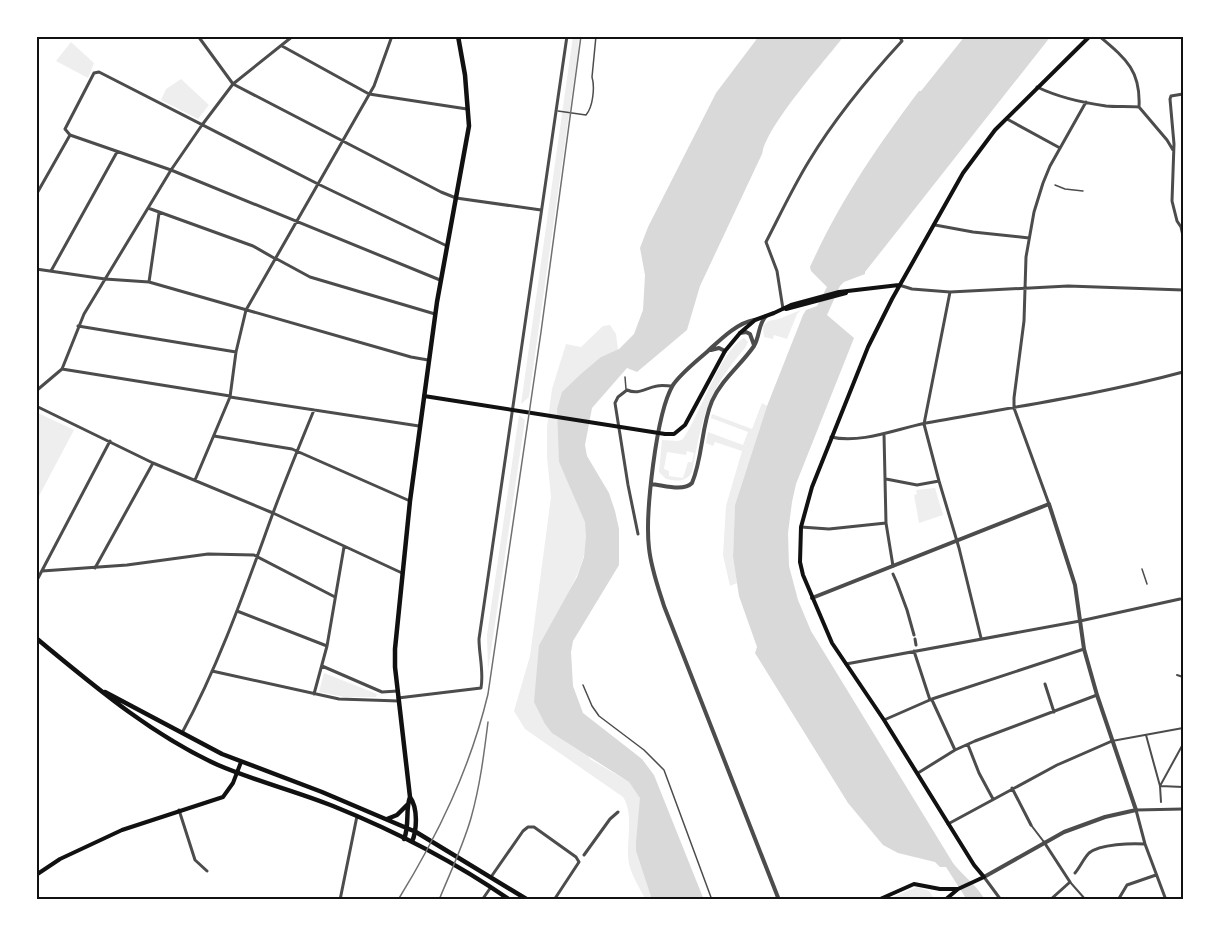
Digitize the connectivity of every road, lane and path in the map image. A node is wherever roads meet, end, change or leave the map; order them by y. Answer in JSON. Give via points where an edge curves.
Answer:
{"nodes":[{"id":1,"x":198,"y":36,"type":"edge"},
{"id":2,"x":293,"y":36,"type":"edge"},
{"id":3,"x":392,"y":36,"type":"edge"},
{"id":4,"x":458,"y":36,"type":"edge"},
{"id":5,"x":567,"y":36,"type":"edge"},
{"id":6,"x":596,"y":36,"type":"edge"},
{"id":7,"x":899,"y":36,"type":"edge"},
{"id":8,"x":1090,"y":36,"type":"edge"},
{"id":9,"x":1099,"y":36,"type":"edge"},
{"id":10,"x":282,"y":46,"type":"junction"},
{"id":11,"x":233,"y":84,"type":"junction"},
{"id":12,"x":1038,"y":87,"type":"junction"},
{"id":13,"x":369,"y":94,"type":"junction"},
{"id":14,"x":1183,"y":94,"type":"edge"},
{"id":15,"x":1086,"y":102,"type":"junction"},
{"id":16,"x":1139,"y":107,"type":"junction"},
{"id":17,"x":469,"y":109,"type":"junction"},
{"id":18,"x":556,"y":111,"type":"junction"},
{"id":19,"x":1006,"y":118,"type":"junction"},
{"id":20,"x":202,"y":125,"type":"junction"},
{"id":21,"x":70,"y":135,"type":"junction"},
{"id":22,"x":342,"y":141,"type":"junction"},
{"id":23,"x":1060,"y":148,"type":"junction"},
{"id":24,"x":1173,"y":150,"type":"junction"},
{"id":25,"x":118,"y":152,"type":"junction"},
{"id":26,"x":171,"y":170,"type":"junction"},
{"id":27,"x":318,"y":184,"type":"junction"},
{"id":28,"x":1055,"y":185,"type":"dead end"},
{"id":29,"x":1083,"y":191,"type":"dead end"},
{"id":30,"x":36,"y":195,"type":"edge"},
{"id":31,"x":456,"y":198,"type":"junction"},
{"id":32,"x":148,"y":208,"type":"junction"},
{"id":33,"x":541,"y":210,"type":"junction"},
{"id":34,"x":159,"y":213,"type":"junction"},
{"id":35,"x":297,"y":221,"type":"junction"},
{"id":36,"x":935,"y":225,"type":"junction"},
{"id":37,"x":1182,"y":227,"type":"edge"},
{"id":38,"x":1183,"y":236,"type":"edge"},
{"id":39,"x":1029,"y":238,"type":"junction"},
{"id":40,"x":447,"y":246,"type":"junction"},
{"id":41,"x":275,"y":258,"type":"junction"},
{"id":42,"x":36,"y":269,"type":"edge"},
{"id":43,"x":51,"y":271,"type":"junction"},
{"id":44,"x":105,"y":279,"type":"junction"},
{"id":45,"x":440,"y":280,"type":"junction"},
{"id":46,"x":149,"y":282,"type":"junction"},
{"id":47,"x":899,"y":285,"type":"junction"},
{"id":48,"x":1025,"y":288,"type":"junction"},
{"id":49,"x":1183,"y":290,"type":"edge"},
{"id":50,"x":950,"y":292,"type":"junction"},
{"id":51,"x":784,"y":309,"type":"junction"},
{"id":52,"x":246,"y":310,"type":"junction"},
{"id":53,"x":435,"y":314,"type":"junction"},
{"id":54,"x":766,"y":316,"type":"junction"},
{"id":55,"x":755,"y":320,"type":"junction"},
{"id":56,"x":78,"y":326,"type":"junction"},
{"id":57,"x":740,"y":333,"type":"junction"},
{"id":58,"x":754,"y":346,"type":"junction"},
{"id":59,"x":708,"y":351,"type":"junction"},
{"id":60,"x":725,"y":351,"type":"junction"},
{"id":61,"x":236,"y":352,"type":"junction"},
{"id":62,"x":429,"y":360,"type":"junction"},
{"id":63,"x":62,"y":369,"type":"junction"},
{"id":64,"x":1183,"y":372,"type":"edge"},
{"id":65,"x":625,"y":377,"type":"dead end"},
{"id":66,"x":672,"y":386,"type":"junction"},
{"id":67,"x":627,"y":390,"type":"junction"},
{"id":68,"x":36,"y":391,"type":"edge"},
{"id":69,"x":230,"y":396,"type":"junction"},
{"id":70,"x":424,"y":396,"type":"junction"},
{"id":71,"x":36,"y":406,"type":"edge"},
{"id":72,"x":1014,"y":408,"type":"junction"},
{"id":73,"x":513,"y":409,"type":"junction"},
{"id":74,"x":314,"y":410,"type":"junction"},
{"id":75,"x":924,"y":424,"type":"junction"},
{"id":76,"x":419,"y":426,"type":"junction"},
{"id":77,"x":884,"y":433,"type":"junction"},
{"id":78,"x":214,"y":436,"type":"junction"},
{"id":79,"x":831,"y":437,"type":"junction"},
{"id":80,"x":110,"y":441,"type":"junction"},
{"id":81,"x":297,"y":451,"type":"junction"},
{"id":82,"x":153,"y":463,"type":"junction"},
{"id":83,"x":886,"y":479,"type":"junction"},
{"id":84,"x":195,"y":480,"type":"junction"},
{"id":85,"x":939,"y":481,"type":"junction"},
{"id":86,"x":651,"y":484,"type":"junction"},
{"id":87,"x":410,"y":501,"type":"junction"},
{"id":88,"x":1048,"y":504,"type":"junction"},
{"id":89,"x":273,"y":513,"type":"junction"},
{"id":90,"x":886,"y":523,"type":"junction"},
{"id":91,"x":801,"y":527,"type":"junction"},
{"id":92,"x":638,"y":534,"type":"dead end"},
{"id":93,"x":957,"y":540,"type":"junction"},
{"id":94,"x":344,"y":547,"type":"junction"},
{"id":95,"x":258,"y":557,"type":"junction"},
{"id":96,"x":892,"y":567,"type":"junction"},
{"id":97,"x":95,"y":568,"type":"junction"},
{"id":98,"x":1142,"y":569,"type":"dead end"},
{"id":99,"x":42,"y":571,"type":"junction"},
{"id":100,"x":402,"y":573,"type":"junction"},
{"id":101,"x":36,"y":582,"type":"edge"},
{"id":102,"x":1147,"y":584,"type":"dead end"},
{"id":103,"x":335,"y":597,"type":"junction"},
{"id":104,"x":812,"y":598,"type":"junction"},
{"id":105,"x":1182,"y":599,"type":"edge"},
{"id":106,"x":237,"y":611,"type":"junction"},
{"id":107,"x":1080,"y":621,"type":"junction"},
{"id":108,"x":36,"y":638,"type":"edge"},
{"id":109,"x":981,"y":638,"type":"junction"},
{"id":110,"x":327,"y":646,"type":"junction"},
{"id":111,"x":916,"y":648,"type":"junction"},
{"id":112,"x":1084,"y":648,"type":"junction"},
{"id":113,"x":846,"y":664,"type":"junction"},
{"id":114,"x":322,"y":666,"type":"junction"},
{"id":115,"x":212,"y":671,"type":"junction"},
{"id":116,"x":1177,"y":675,"type":"dead end"},
{"id":117,"x":1183,"y":677,"type":"edge"},
{"id":118,"x":1045,"y":684,"type":"dead end"},
{"id":119,"x":583,"y":685,"type":"dead end"},
{"id":120,"x":100,"y":690,"type":"junction"},
{"id":121,"x":398,"y":691,"type":"junction"},
{"id":122,"x":382,"y":692,"type":"junction"},
{"id":123,"x":314,"y":694,"type":"junction"},
{"id":124,"x":1097,"y":695,"type":"junction"},
{"id":125,"x":399,"y":700,"type":"junction"},
{"id":126,"x":931,"y":700,"type":"junction"},
{"id":127,"x":382,"y":701,"type":"junction"},
{"id":128,"x":1054,"y":712,"type":"junction"},
{"id":129,"x":884,"y":720,"type":"junction"},
{"id":130,"x":1183,"y":728,"type":"edge"},
{"id":131,"x":182,"y":734,"type":"junction"},
{"id":132,"x":1146,"y":735,"type":"junction"},
{"id":133,"x":1112,"y":741,"type":"junction"},
{"id":134,"x":1183,"y":744,"type":"edge"},
{"id":135,"x":968,"y":745,"type":"junction"},
{"id":136,"x":955,"y":750,"type":"junction"},
{"id":137,"x":241,"y":762,"type":"junction"},
{"id":138,"x":237,"y":772,"type":"junction"},
{"id":139,"x":918,"y":773,"type":"junction"},
{"id":140,"x":1160,"y":786,"type":"junction"},
{"id":141,"x":1183,"y":786,"type":"edge"},
{"id":142,"x":1012,"y":788,"type":"junction"},
{"id":143,"x":410,"y":797,"type":"junction"},
{"id":144,"x":993,"y":799,"type":"junction"},
{"id":145,"x":1161,"y":802,"type":"dead end"},
{"id":146,"x":408,"y":804,"type":"junction"},
{"id":147,"x":1183,"y":809,"type":"edge"},
{"id":148,"x":179,"y":810,"type":"junction"},
{"id":149,"x":1136,"y":810,"type":"junction"},
{"id":150,"x":618,"y":812,"type":"dead end"},
{"id":151,"x":357,"y":816,"type":"junction"},
{"id":152,"x":387,"y":819,"type":"junction"},
{"id":153,"x":948,"y":825,"type":"junction"},
{"id":154,"x":1031,"y":825,"type":"joint"},
{"id":155,"x":408,"y":829,"type":"junction"},
{"id":156,"x":416,"y":832,"type":"junction"},
{"id":157,"x":405,"y":838,"type":"junction"},
{"id":158,"x":412,"y":842,"type":"junction"},
{"id":159,"x":1044,"y":842,"type":"junction"},
{"id":160,"x":1145,"y":844,"type":"junction"},
{"id":161,"x":584,"y":855,"type":"dead end"},
{"id":162,"x":207,"y":871,"type":"dead end"},
{"id":163,"x":1075,"y":873,"type":"dead end"},
{"id":164,"x":36,"y":875,"type":"edge"},
{"id":165,"x":1156,"y":875,"type":"junction"},
{"id":166,"x":491,"y":877,"type":"junction"},
{"id":167,"x":984,"y":877,"type":"junction"},
{"id":168,"x":1070,"y":882,"type":"junction"},
{"id":169,"x":491,"y":887,"type":"junction"},
{"id":170,"x":958,"y":889,"type":"junction"},
{"id":171,"x":340,"y":900,"type":"edge"},
{"id":172,"x":482,"y":900,"type":"edge"},
{"id":173,"x":510,"y":900,"type":"edge"},
{"id":174,"x":528,"y":900,"type":"edge"},
{"id":175,"x":554,"y":900,"type":"edge"},
{"id":176,"x":712,"y":900,"type":"edge"},
{"id":177,"x":779,"y":900,"type":"edge"},
{"id":178,"x":878,"y":900,"type":"edge"},
{"id":179,"x":945,"y":900,"type":"edge"},
{"id":180,"x":1001,"y":900,"type":"edge"},
{"id":181,"x":1050,"y":900,"type":"edge"},
{"id":182,"x":1085,"y":900,"type":"edge"},
{"id":183,"x":1118,"y":900,"type":"edge"},
{"id":184,"x":1166,"y":900,"type":"edge"}],
"edges":[{"from":1,"to":11,"type":"street"},
{"from":2,"to":10,"type":"street"},
{"from":3,"to":13,"type":"street"},
{"from":4,"to":17,"type":"main road"},
{"from":5,"to":18,"type":"street"},
{"from":6,"to":18,"type":"lane","via":[[590,111],[583,115]]},
{"from":7,"to":51,"type":"street","via":[[902,41],[816,148],[766,242],[777,271]]},
{"from":8,"to":12,"type":"main road"},
{"from":9,"to":16,"type":"street","via":[[1131,66],[1138,85]]},
{"from":10,"to":11,"type":"street"},
{"from":10,"to":13,"type":"street"},
{"from":11,"to":20,"type":"street"},
{"from":11,"to":22,"type":"street"},
{"from":12,"to":15,"type":"street"},
{"from":12,"to":19,"type":"main road"},
{"from":13,"to":17,"type":"street"},
{"from":13,"to":22,"type":"street"},
{"from":14,"to":24,"type":"street","via":[[1171,96]]},
{"from":15,"to":16,"type":"street"},
{"from":15,"to":23,"type":"street"},
{"from":16,"to":24,"type":"street"},
{"from":17,"to":31,"type":"main road","via":[[467,144]]},
{"from":18,"to":33,"type":"street"},
{"from":19,"to":23,"type":"street"},
{"from":19,"to":36,"type":"main road","via":[[971,160]]},
{"from":20,"to":21,"type":"street","via":[[96,72],[65,129]]},
{"from":20,"to":26,"type":"street"},
{"from":20,"to":27,"type":"street"},
{"from":21,"to":25,"type":"street"},
{"from":21,"to":30,"type":"street"},
{"from":22,"to":27,"type":"street"},
{"from":22,"to":31,"type":"street"},
{"from":23,"to":39,"type":"street","via":[[1034,212]]},
{"from":24,"to":37,"type":"street","via":[[1173,201]]},
{"from":25,"to":26,"type":"street"},
{"from":25,"to":43,"type":"street"},
{"from":26,"to":32,"type":"street"},
{"from":26,"to":35,"type":"street"},
{"from":27,"to":35,"type":"street"},
{"from":27,"to":40,"type":"street"},
{"from":28,"to":29,"type":"lane"},
{"from":31,"to":33,"type":"street"},
{"from":31,"to":40,"type":"main road"},
{"from":32,"to":34,"type":"street"},
{"from":32,"to":44,"type":"street"},
{"from":33,"to":73,"type":"street"},
{"from":34,"to":41,"type":"street","via":[[253,246]]},
{"from":34,"to":46,"type":"street"},
{"from":35,"to":41,"type":"street"},
{"from":35,"to":45,"type":"street"},
{"from":36,"to":39,"type":"street"},
{"from":36,"to":47,"type":"main road"},
{"from":37,"to":38,"type":"street"},
{"from":39,"to":48,"type":"street"},
{"from":40,"to":45,"type":"main road"},
{"from":41,"to":52,"type":"street"},
{"from":41,"to":53,"type":"street","via":[[310,278]]},
{"from":42,"to":43,"type":"street"},
{"from":43,"to":44,"type":"street"},
{"from":44,"to":46,"type":"street"},
{"from":44,"to":56,"type":"street"},
{"from":45,"to":53,"type":"main road"},
{"from":46,"to":52,"type":"street"},
{"from":47,"to":50,"type":"street"},
{"from":47,"to":51,"type":"main road","via":[[855,290]]},
{"from":47,"to":79,"type":"main road"},
{"from":48,"to":49,"type":"street"},
{"from":48,"to":50,"type":"street"},
{"from":48,"to":72,"type":"street"},
{"from":50,"to":75,"type":"street"},
{"from":51,"to":54,"type":"main road"},
{"from":52,"to":61,"type":"street"},
{"from":52,"to":62,"type":"street"},
{"from":53,"to":62,"type":"main road"},
{"from":54,"to":55,"type":"main road"},
{"from":54,"to":58,"type":"street"},
{"from":55,"to":57,"type":"main road"},
{"from":55,"to":59,"type":"street","via":[[726,334]]},
{"from":56,"to":61,"type":"street"},
{"from":56,"to":63,"type":"street"},
{"from":57,"to":58,"type":"street","via":[[750,334]]},
{"from":57,"to":60,"type":"main road"},
{"from":58,"to":86,"type":"street","via":[[712,400],[692,483],[682,488]]},
{"from":59,"to":60,"type":"street"},
{"from":59,"to":66,"type":"street"},
{"from":60,"to":73,"type":"main road","via":[[685,425],[674,434]]},
{"from":61,"to":69,"type":"street"},
{"from":62,"to":70,"type":"main road"},
{"from":63,"to":68,"type":"street"},
{"from":63,"to":69,"type":"street"},
{"from":64,"to":72,"type":"street"},
{"from":65,"to":67,"type":"lane"},
{"from":66,"to":67,"type":"street","via":[[657,385],[633,393]]},
{"from":66,"to":86,"type":"street","via":[[664,409]]},
{"from":67,"to":92,"type":"street","via":[[615,403]]},
{"from":69,"to":74,"type":"street"},
{"from":69,"to":78,"type":"street"},
{"from":70,"to":73,"type":"main road"},
{"from":70,"to":76,"type":"main road"},
{"from":71,"to":80,"type":"street"},
{"from":72,"to":75,"type":"street"},
{"from":72,"to":88,"type":"street"},
{"from":73,"to":125,"type":"street","via":[[479,639],[481,688]]},
{"from":74,"to":76,"type":"street"},
{"from":74,"to":81,"type":"street"},
{"from":75,"to":77,"type":"street"},
{"from":75,"to":85,"type":"street"},
{"from":76,"to":87,"type":"main road"},
{"from":77,"to":79,"type":"street","via":[[844,440]]},
{"from":77,"to":83,"type":"street"},
{"from":78,"to":81,"type":"street"},
{"from":78,"to":84,"type":"street"},
{"from":79,"to":91,"type":"main road"},
{"from":80,"to":82,"type":"street"},
{"from":80,"to":99,"type":"street"},
{"from":81,"to":87,"type":"street"},
{"from":81,"to":89,"type":"street"},
{"from":82,"to":84,"type":"street"},
{"from":82,"to":97,"type":"street"},
{"from":83,"to":85,"type":"street","via":[[917,485]]},
{"from":83,"to":90,"type":"street"},
{"from":84,"to":89,"type":"street"},
{"from":85,"to":93,"type":"street"},
{"from":86,"to":177,"type":"street","via":[[649,545],[664,606]]},
{"from":87,"to":100,"type":"main road"},
{"from":88,"to":93,"type":"street"},
{"from":88,"to":107,"type":"street","via":[[1075,585]]},
{"from":89,"to":94,"type":"street"},
{"from":89,"to":95,"type":"street"},
{"from":90,"to":91,"type":"street","via":[[829,529]]},
{"from":90,"to":96,"type":"street"},
{"from":91,"to":104,"type":"main road","via":[[800,562]]},
{"from":93,"to":96,"type":"street"},
{"from":93,"to":109,"type":"street"},
{"from":94,"to":100,"type":"street"},
{"from":94,"to":103,"type":"street"},
{"from":95,"to":97,"type":"street","via":[[208,554]]},
{"from":95,"to":103,"type":"street"},
{"from":95,"to":106,"type":"street"},
{"from":96,"to":104,"type":"street"},
{"from":96,"to":111,"type":"street","via":[[908,610]]},
{"from":97,"to":99,"type":"street"},
{"from":98,"to":102,"type":"lane"},
{"from":99,"to":101,"type":"street"},
{"from":100,"to":121,"type":"main road","via":[[395,649]]},
{"from":103,"to":110,"type":"street"},
{"from":104,"to":113,"type":"main road"},
{"from":105,"to":107,"type":"street","via":[[1151,602]]},
{"from":106,"to":110,"type":"street"},
{"from":106,"to":115,"type":"street"},
{"from":107,"to":109,"type":"street"},
{"from":107,"to":112,"type":"street"},
{"from":108,"to":120,"type":"main road"},
{"from":109,"to":111,"type":"street"},
{"from":110,"to":114,"type":"street"},
{"from":111,"to":113,"type":"street"},
{"from":111,"to":126,"type":"street"},
{"from":112,"to":124,"type":"street"},
{"from":112,"to":126,"type":"street"},
{"from":113,"to":129,"type":"main road"},
{"from":114,"to":122,"type":"street"},
{"from":114,"to":123,"type":"street"},
{"from":115,"to":123,"type":"street"},
{"from":115,"to":131,"type":"street"},
{"from":116,"to":117,"type":"street"},
{"from":118,"to":128,"type":"street"},
{"from":119,"to":176,"type":"lane","via":[[599,716],[664,770]]},
{"from":120,"to":131,"type":"main road"},
{"from":120,"to":138,"type":"main road","via":[[168,737]]},
{"from":121,"to":122,"type":"street"},
{"from":121,"to":125,"type":"main road"},
{"from":122,"to":127,"type":"street"},
{"from":123,"to":127,"type":"street"},
{"from":124,"to":128,"type":"street"},
{"from":124,"to":133,"type":"street"},
{"from":125,"to":127,"type":"street"},
{"from":125,"to":143,"type":"main road"},
{"from":126,"to":129,"type":"street"},
{"from":126,"to":136,"type":"street"},
{"from":128,"to":135,"type":"street"},
{"from":129,"to":139,"type":"main road"},
{"from":130,"to":132,"type":"street"},
{"from":131,"to":137,"type":"main road"},
{"from":132,"to":133,"type":"street"},
{"from":132,"to":140,"type":"street"},
{"from":133,"to":142,"type":"street"},
{"from":133,"to":149,"type":"street"},
{"from":134,"to":140,"type":"street"},
{"from":135,"to":136,"type":"street"},
{"from":135,"to":144,"type":"street"},
{"from":136,"to":139,"type":"street"},
{"from":137,"to":138,"type":"main road"},
{"from":137,"to":152,"type":"main road"},
{"from":138,"to":148,"type":"main road","via":[[223,797]]},
{"from":138,"to":151,"type":"main road"},
{"from":139,"to":153,"type":"main road"},
{"from":140,"to":141,"type":"street"},
{"from":140,"to":145,"type":"street"},
{"from":142,"to":144,"type":"street"},
{"from":142,"to":154,"type":"street"},
{"from":143,"to":146,"type":"main road"},
{"from":143,"to":156,"type":"main road"},
{"from":144,"to":153,"type":"street"},
{"from":146,"to":152,"type":"main road"},
{"from":146,"to":155,"type":"main road"},
{"from":147,"to":149,"type":"street"},
{"from":148,"to":162,"type":"street","via":[[195,860]]},
{"from":148,"to":164,"type":"main road","via":[[79,849]]},
{"from":149,"to":159,"type":"street","via":[[1078,826]]},
{"from":149,"to":160,"type":"street"},
{"from":150,"to":161,"type":"street"},
{"from":151,"to":157,"type":"main road"},
{"from":151,"to":171,"type":"street"},
{"from":152,"to":155,"type":"main road"},
{"from":153,"to":167,"type":"main road"},
{"from":154,"to":159,"type":"street"},
{"from":155,"to":156,"type":"main road"},
{"from":155,"to":157,"type":"main road"},
{"from":156,"to":158,"type":"main road"},
{"from":156,"to":166,"type":"main road"},
{"from":157,"to":158,"type":"main road"},
{"from":158,"to":169,"type":"main road"},
{"from":159,"to":167,"type":"street"},
{"from":159,"to":168,"type":"street"},
{"from":160,"to":163,"type":"street","via":[[1096,850]]},
{"from":160,"to":165,"type":"street"},
{"from":165,"to":183,"type":"street","via":[[1127,885]]},
{"from":165,"to":184,"type":"street"},
{"from":166,"to":174,"type":"main road"},
{"from":166,"to":175,"type":"street","via":[[523,831],[537,828],[579,862]]},
{"from":167,"to":170,"type":"main road"},
{"from":167,"to":180,"type":"street"},
{"from":168,"to":181,"type":"street"},
{"from":168,"to":182,"type":"street"},
{"from":169,"to":172,"type":"street"},
{"from":169,"to":173,"type":"main road"},
{"from":170,"to":178,"type":"main road","via":[[914,884]]},
{"from":170,"to":179,"type":"main road"}]}
